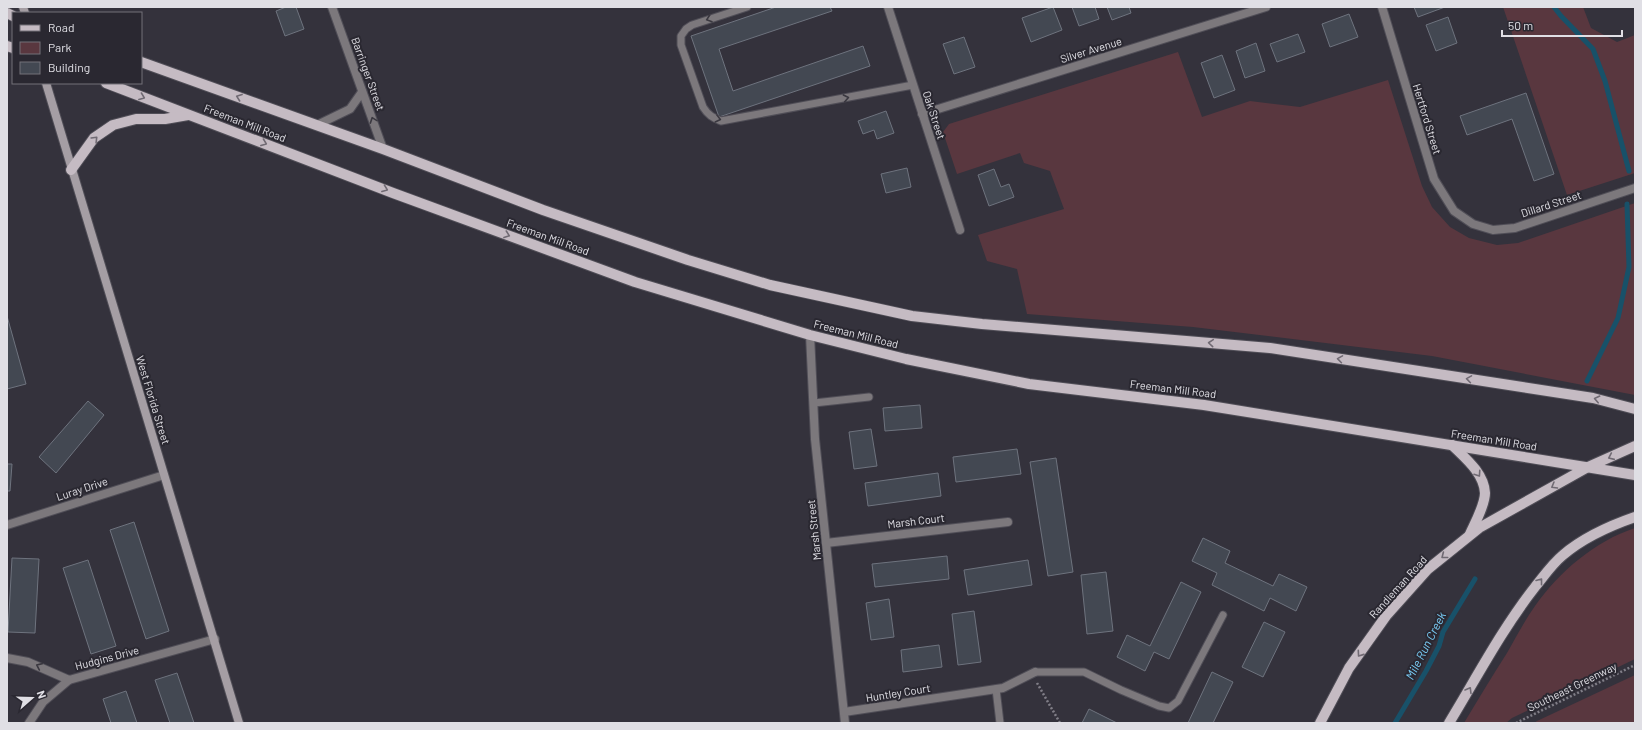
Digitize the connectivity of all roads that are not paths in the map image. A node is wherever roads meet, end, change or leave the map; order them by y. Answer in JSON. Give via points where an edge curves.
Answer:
{"nodes":[{"id":1,"x":332,"y":7,"type":"edge"},
{"id":2,"x":746,"y":7,"type":"edge"},
{"id":3,"x":888,"y":7,"type":"edge"},
{"id":4,"x":1266,"y":7,"type":"edge"},
{"id":5,"x":1382,"y":7,"type":"edge"},
{"id":6,"x":142,"y":62,"type":"edge"},
{"id":7,"x":46,"y":84,"type":"edge"},
{"id":8,"x":109,"y":84,"type":"edge"},
{"id":9,"x":913,"y":85,"type":"junction"},
{"id":10,"x":362,"y":92,"type":"junction"},
{"id":11,"x":922,"y":114,"type":"junction"},
{"id":12,"x":190,"y":115,"type":"junction"},
{"id":13,"x":317,"y":125,"type":"junction"},
{"id":14,"x":383,"y":149,"type":"junction"},
{"id":15,"x":71,"y":170,"type":"junction"},
{"id":16,"x":1635,"y":188,"type":"edge"},
{"id":17,"x":1473,"y":224,"type":"joint"},
{"id":18,"x":960,"y":230,"type":"dead end"},
{"id":19,"x":810,"y":335,"type":"junction"},
{"id":20,"x":869,"y":397,"type":"dead end"},
{"id":21,"x":814,"y":403,"type":"junction"},
{"id":22,"x":1635,"y":409,"type":"edge"},
{"id":23,"x":1452,"y":445,"type":"junction"},
{"id":24,"x":1635,"y":446,"type":"edge"},
{"id":25,"x":1588,"y":467,"type":"junction"},
{"id":26,"x":164,"y":475,"type":"junction"},
{"id":27,"x":1635,"y":475,"type":"edge"},
{"id":28,"x":1635,"y":517,"type":"edge"},
{"id":29,"x":1008,"y":522,"type":"dead end"},
{"id":30,"x":7,"y":525,"type":"edge"},
{"id":31,"x":1469,"y":536,"type":"junction"},
{"id":32,"x":826,"y":543,"type":"junction"},
{"id":33,"x":1222,"y":615,"type":"dead end"},
{"id":34,"x":214,"y":639,"type":"junction"},
{"id":35,"x":7,"y":658,"type":"edge"},
{"id":36,"x":1034,"y":673,"type":"joint"},
{"id":37,"x":69,"y":680,"type":"junction"},
{"id":38,"x":1000,"y":689,"type":"junction"},
{"id":39,"x":844,"y":712,"type":"junction"},
{"id":40,"x":29,"y":723,"type":"edge"},
{"id":41,"x":239,"y":723,"type":"edge"},
{"id":42,"x":845,"y":723,"type":"edge"},
{"id":43,"x":1000,"y":723,"type":"edge"},
{"id":44,"x":1320,"y":723,"type":"edge"},
{"id":45,"x":1449,"y":723,"type":"edge"}],
"edges":[{"from":1,"to":10,"type":"street","name":"Barringer Street"},
{"from":2,"to":9,"type":"lane","one_way":true,"via":[[692,25],[680,36],[703,107],[713,118],[722,121]]},
{"from":3,"to":9,"type":"street","name":"Oak Street"},
{"from":4,"to":11,"type":"street","name":"Silver Avenue"},
{"from":5,"to":17,"type":"street","name":"Hertford Street","via":[[1434,179],[1454,212]]},
{"from":13,"to":6,"type":"main road","name":"Freeman Mill Road","one_way":true},
{"from":7,"to":15,"type":"main road","name":"West Florida Street"},
{"from":8,"to":12,"type":"main road","name":"Freeman Mill Road","one_way":true},
{"from":9,"to":11,"type":"street","name":"Oak Street"},
{"from":10,"to":13,"type":"street","via":[[350,109]]},
{"from":14,"to":10,"type":"street","name":"Barringer Street","one_way":true},
{"from":11,"to":18,"type":"street","name":"Oak Street"},
{"from":15,"to":12,"type":"main road","one_way":true,"via":[[94,138],[113,125],[136,119],[165,119]]},
{"from":12,"to":19,"type":"main road","name":"Freeman Mill Road","one_way":true,"via":[[635,282]]},
{"from":13,"to":14,"type":"main road","name":"Freeman Mill Road"},
{"from":22,"to":14,"type":"main road","name":"Freeman Mill Road","one_way":true,"via":[[1593,398],[1270,348],[912,316],[770,285],[688,260],[544,210]]},
{"from":15,"to":26,"type":"main road","name":"West Florida Street"},
{"from":16,"to":17,"type":"street","name":"Dillard Street","via":[[1515,228],[1493,230]]},
{"from":19,"to":21,"type":"street","name":"Marsh Street"},
{"from":19,"to":23,"type":"main road","name":"Freeman Mill Road","via":[[906,359],[1029,384],[1204,405]]},
{"from":20,"to":21,"type":"lane"},
{"from":21,"to":32,"type":"street","name":"Marsh Street","via":[[815,439]]},
{"from":23,"to":25,"type":"main road","name":"Freeman Mill Road"},
{"from":23,"to":31,"type":"main road","one_way":true,"via":[[1482,479],[1485,494]]},
{"from":24,"to":25,"type":"main road","name":"Randleman Road","one_way":true},
{"from":25,"to":27,"type":"main road","name":"Freeman Mill Road"},
{"from":25,"to":31,"type":"main road","name":"Randleman Road","one_way":true},
{"from":26,"to":30,"type":"street","name":"Luray Drive"},
{"from":26,"to":34,"type":"main road","name":"West Florida Street"},
{"from":45,"to":28,"type":"main road","one_way":true,"via":[[1519,608],[1562,555],[1586,538],[1611,525]]},
{"from":29,"to":32,"type":"street","name":"Marsh Court"},
{"from":31,"to":44,"type":"main road","name":"Randleman Road","one_way":true,"via":[[1428,569],[1386,616],[1349,668]]},
{"from":32,"to":39,"type":"street","name":"Marsh Street"},
{"from":33,"to":36,"type":"lane","via":[[1178,701],[1169,708],[1121,690],[1084,672]]},
{"from":34,"to":37,"type":"street","name":"Hudgins Drive"},
{"from":34,"to":41,"type":"main road","name":"West Florida Street"},
{"from":37,"to":35,"type":"street","name":"Hudgins Drive","one_way":true,"via":[[28,662]]},
{"from":36,"to":38,"type":"street","name":"Huntley Court"},
{"from":37,"to":40,"type":"street","via":[[43,702]]},
{"from":38,"to":39,"type":"street","name":"Huntley Court"},
{"from":38,"to":43,"type":"lane"},
{"from":39,"to":42,"type":"street","name":"Marsh Street"}]}
